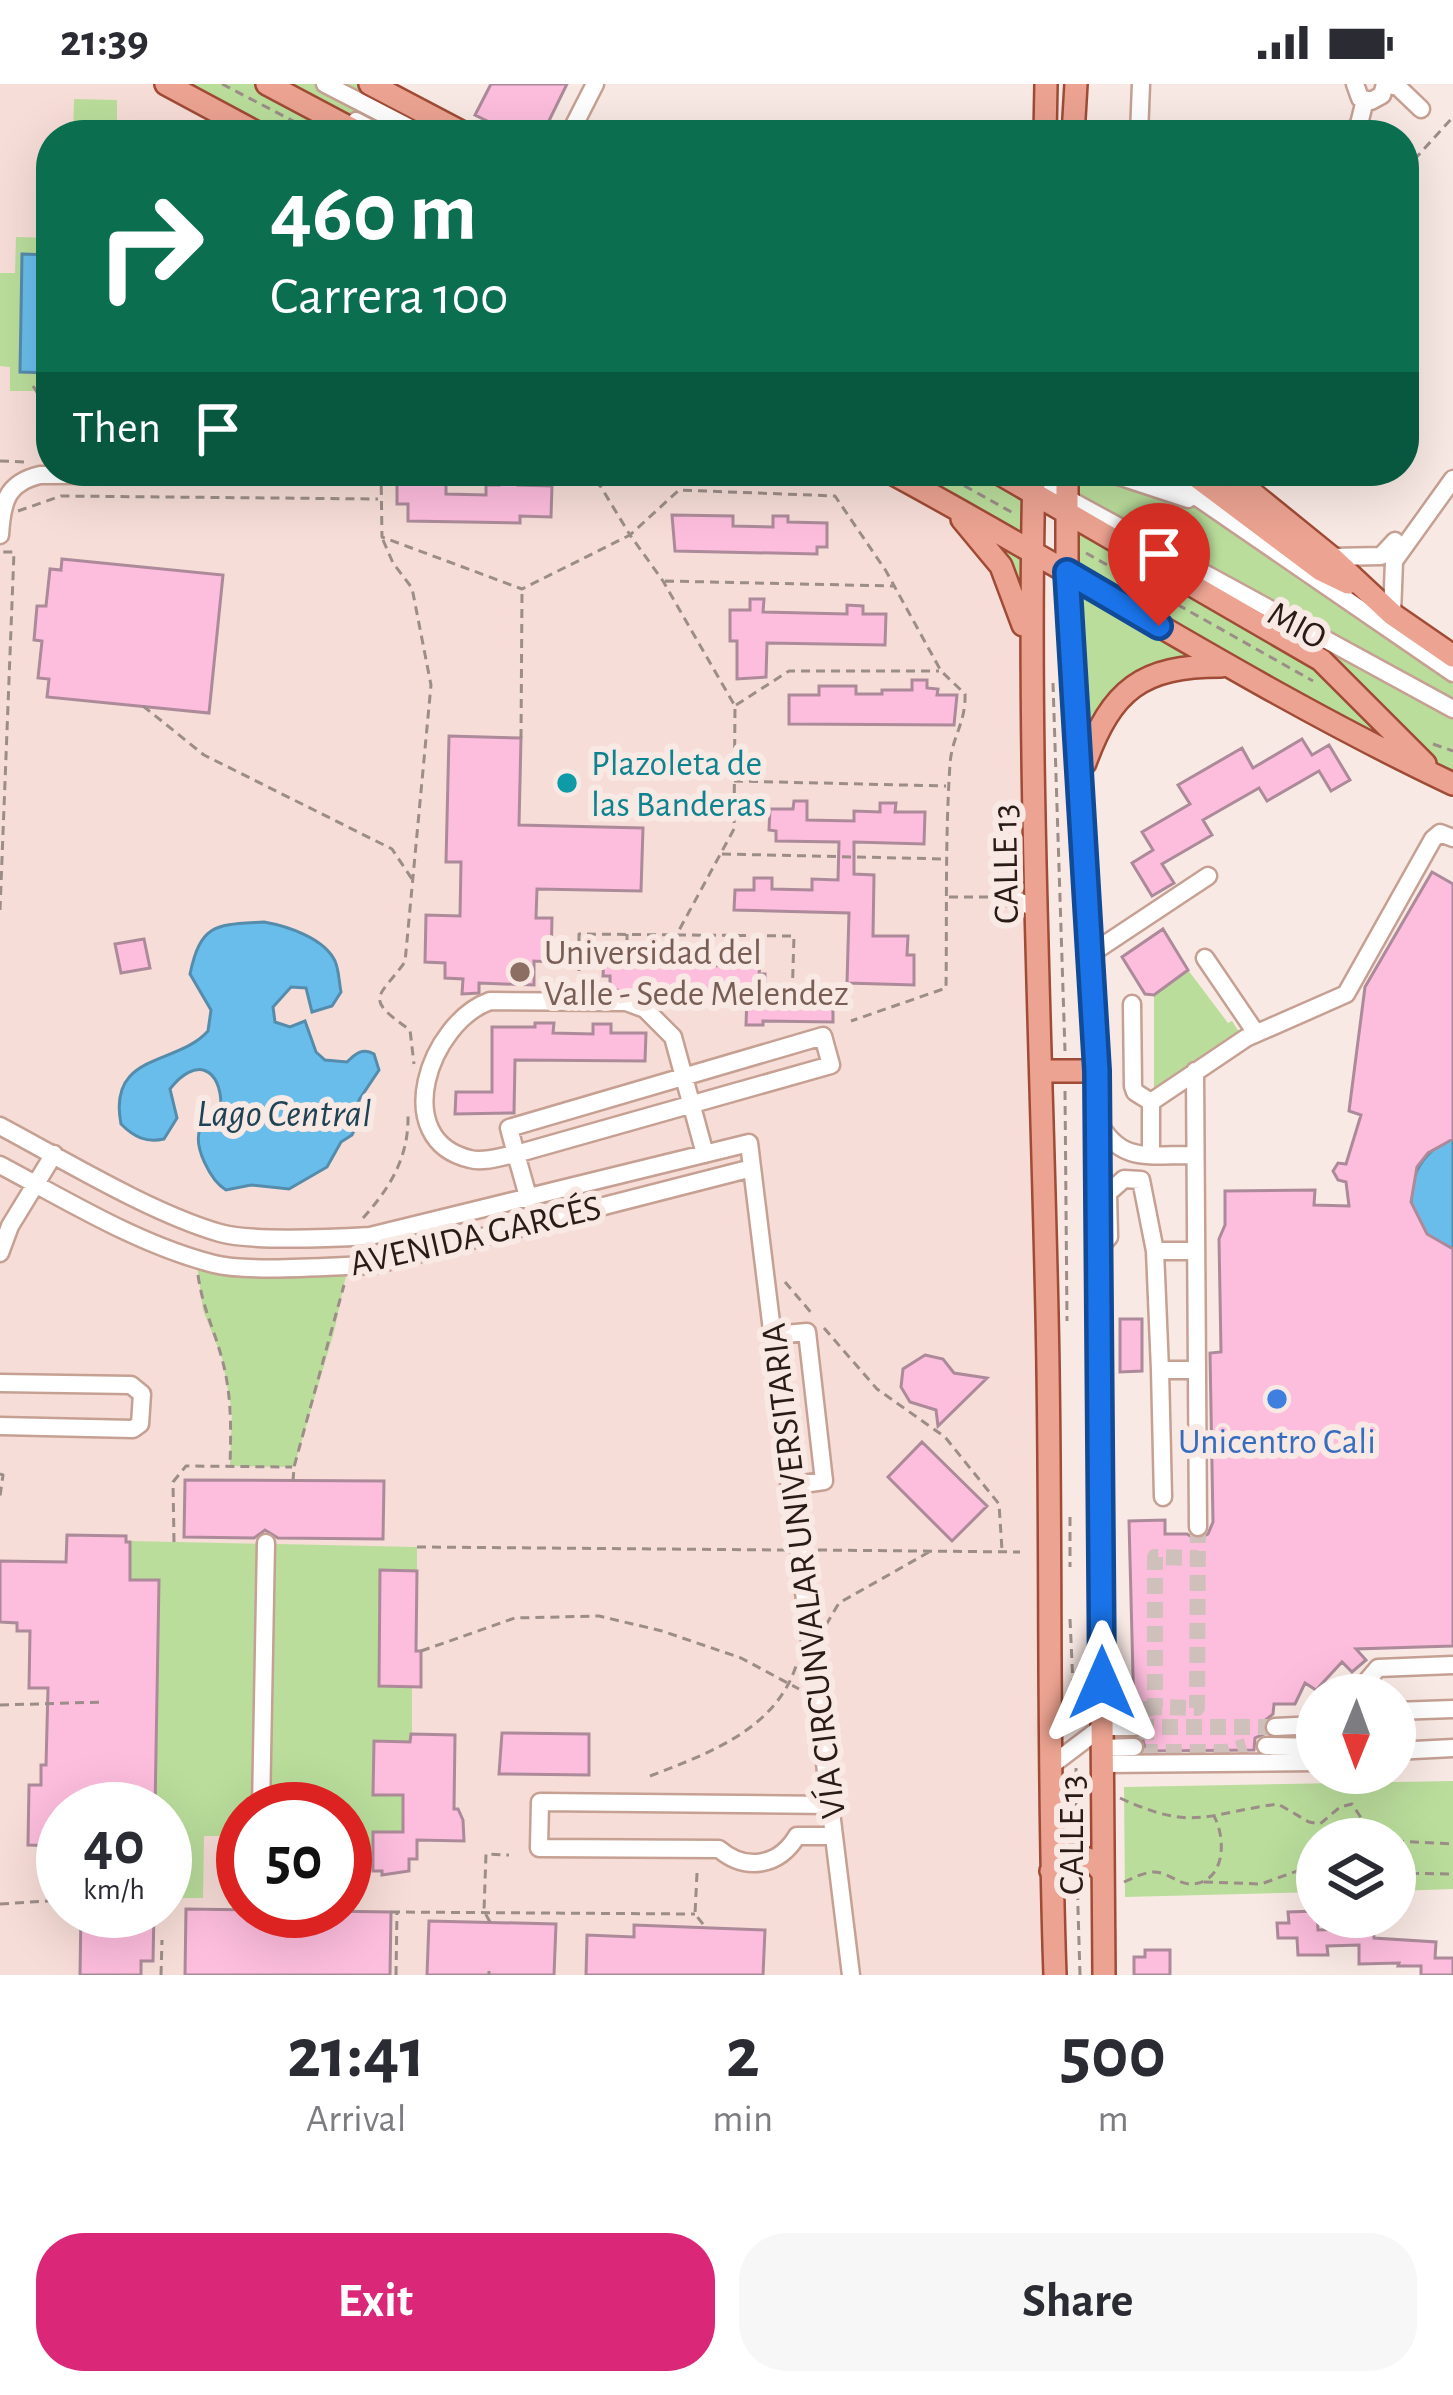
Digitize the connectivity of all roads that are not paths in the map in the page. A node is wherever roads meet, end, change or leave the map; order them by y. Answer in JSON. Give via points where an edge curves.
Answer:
{"nodes":[{"id":1,"x":166,"y":84,"type":"edge"},
{"id":2,"x":267,"y":84,"type":"edge"},
{"id":3,"x":286,"y":84,"type":"edge"},
{"id":4,"x":325,"y":84,"type":"edge"},
{"id":5,"x":370,"y":84,"type":"edge"},
{"id":6,"x":595,"y":84,"type":"edge"},
{"id":7,"x":1046,"y":84,"type":"edge"},
{"id":8,"x":1076,"y":84,"type":"edge"},
{"id":9,"x":1141,"y":84,"type":"edge"},
{"id":10,"x":1354,"y":84,"type":"edge"},
{"id":11,"x":1385,"y":84,"type":"edge"},
{"id":12,"x":1365,"y":100,"type":"junction"},
{"id":13,"x":1421,"y":109,"type":"dead end"},
{"id":14,"x":233,"y":120,"type":"edge"},
{"id":15,"x":335,"y":120,"type":"edge"},
{"id":16,"x":354,"y":120,"type":"edge"},
{"id":17,"x":395,"y":120,"type":"edge"},
{"id":18,"x":438,"y":120,"type":"edge"},
{"id":19,"x":577,"y":120,"type":"edge"},
{"id":20,"x":1045,"y":120,"type":"edge"},
{"id":21,"x":1074,"y":120,"type":"edge"},
{"id":22,"x":1140,"y":120,"type":"edge"},
{"id":23,"x":1360,"y":120,"type":"edge"},
{"id":24,"x":36,"y":477,"type":"edge"},
{"id":25,"x":1449,"y":484,"type":"edge"},
{"id":26,"x":1029,"y":486,"type":"edge"},
{"id":27,"x":1040,"y":486,"type":"edge"},
{"id":28,"x":1067,"y":486,"type":"edge"},
{"id":29,"x":1150,"y":486,"type":"edge"},
{"id":30,"x":1179,"y":486,"type":"edge"},
{"id":31,"x":1209,"y":486,"type":"edge"},
{"id":32,"x":1243,"y":486,"type":"edge"},
{"id":33,"x":918,"y":487,"type":"joint"},
{"id":34,"x":1200,"y":502,"type":"junction"},
{"id":35,"x":1067,"y":505,"type":"junction"},
{"id":36,"x":0,"y":535,"type":"edge"},
{"id":37,"x":1031,"y":549,"type":"junction"},
{"id":38,"x":1331,"y":557,"type":"junction"},
{"id":39,"x":1067,"y":572,"type":"junction"},
{"id":40,"x":1365,"y":590,"type":"junction"},
{"id":41,"x":1392,"y":614,"type":"junction"},
{"id":42,"x":1453,"y":656,"type":"edge"},
{"id":43,"x":1224,"y":666,"type":"junction"},
{"id":44,"x":1031,"y":667,"type":"junction"},
{"id":45,"x":1453,"y":674,"type":"edge"},
{"id":46,"x":1453,"y":709,"type":"edge"},
{"id":47,"x":1080,"y":775,"type":"junction"},
{"id":48,"x":1445,"y":781,"type":"edge"},
{"id":49,"x":1453,"y":838,"type":"edge"},
{"id":50,"x":1208,"y":876,"type":"dead end"},
{"id":51,"x":1009,"y":897,"type":"road end"},
{"id":52,"x":1037,"y":909,"type":"junction"},
{"id":53,"x":1092,"y":952,"type":"junction"},
{"id":54,"x":1205,"y":958,"type":"dead end"},
{"id":55,"x":1132,"y":1004,"type":"dead end"},
{"id":56,"x":1256,"y":1033,"type":"junction"},
{"id":57,"x":1042,"y":1071,"type":"junction"},
{"id":58,"x":1097,"y":1071,"type":"junction"},
{"id":59,"x":1195,"y":1071,"type":"junction"},
{"id":60,"x":684,"y":1076,"type":"junction"},
{"id":61,"x":1151,"y":1102,"type":"junction"},
{"id":62,"x":692,"y":1103,"type":"junction"},
{"id":63,"x":1098,"y":1120,"type":"junction"},
{"id":64,"x":0,"y":1126,"type":"edge"},
{"id":65,"x":749,"y":1143,"type":"joint"},
{"id":66,"x":54,"y":1154,"type":"junction"},
{"id":67,"x":516,"y":1154,"type":"junction"},
{"id":68,"x":705,"y":1154,"type":"junction"},
{"id":69,"x":1151,"y":1154,"type":"junction"},
{"id":70,"x":1194,"y":1155,"type":"junction"},
{"id":71,"x":0,"y":1165,"type":"edge"},
{"id":72,"x":752,"y":1168,"type":"junction"},
{"id":73,"x":37,"y":1184,"type":"junction"},
{"id":74,"x":140,"y":1198,"type":"junction"},
{"id":75,"x":529,"y":1199,"type":"junction"},
{"id":76,"x":5,"y":1224,"type":"edge"},
{"id":77,"x":125,"y":1229,"type":"junction"},
{"id":78,"x":337,"y":1238,"type":"junction"},
{"id":79,"x":1100,"y":1247,"type":"junction"},
{"id":80,"x":1155,"y":1250,"type":"junction"},
{"id":81,"x":1193,"y":1251,"type":"junction"},
{"id":82,"x":0,"y":1253,"type":"edge"},
{"id":83,"x":339,"y":1266,"type":"junction"},
{"id":84,"x":773,"y":1335,"type":"junction"},
{"id":85,"x":1160,"y":1370,"type":"junction"},
{"id":86,"x":1194,"y":1370,"type":"junction"},
{"id":87,"x":0,"y":1383,"type":"edge"},
{"id":88,"x":0,"y":1426,"type":"edge"},
{"id":89,"x":789,"y":1486,"type":"junction"},
{"id":90,"x":1163,"y":1497,"type":"dead end"},
{"id":91,"x":1198,"y":1527,"type":"tunnel mouth"},
{"id":92,"x":266,"y":1543,"type":"dead end"},
{"id":93,"x":1453,"y":1665,"type":"edge"},
{"id":94,"x":1372,"y":1674,"type":"edge"},
{"id":95,"x":1453,"y":1709,"type":"edge"},
{"id":96,"x":1416,"y":1710,"type":"edge"},
{"id":97,"x":1275,"y":1726,"type":"tunnel mouth"},
{"id":98,"x":1296,"y":1726,"type":"edge"},
{"id":99,"x":1134,"y":1727,"type":"tunnel mouth"},
{"id":100,"x":1103,"y":1746,"type":"junction"},
{"id":101,"x":1266,"y":1746,"type":"tunnel mouth"},
{"id":102,"x":1134,"y":1747,"type":"tunnel mouth"},
{"id":103,"x":1296,"y":1747,"type":"edge"},
{"id":104,"x":1453,"y":1748,"type":"edge"},
{"id":105,"x":1416,"y":1750,"type":"edge"},
{"id":106,"x":1296,"y":1760,"type":"edge"},
{"id":107,"x":1049,"y":1767,"type":"junction"},
{"id":108,"x":262,"y":1782,"type":"edge"},
{"id":109,"x":831,"y":1805,"type":"junction"},
{"id":110,"x":835,"y":1836,"type":"junction"},
{"id":111,"x":1051,"y":1871,"type":"junction"},
{"id":112,"x":1110,"y":1878,"type":"junction"},
{"id":113,"x":851,"y":1975,"type":"edge"},
{"id":114,"x":1055,"y":1975,"type":"edge"},
{"id":115,"x":1104,"y":1975,"type":"edge"}],
"edges":[{"from":1,"to":14,"type":"main road"},
{"from":2,"to":15,"type":"main road"},
{"from":3,"to":16,"type":"street"},
{"from":4,"to":17,"type":"street"},
{"from":5,"to":18,"type":"main road"},
{"from":6,"to":19,"type":"street"},
{"from":7,"to":20,"type":"main road"},
{"from":8,"to":21,"type":"main road"},
{"from":9,"to":22,"type":"street"},
{"from":10,"to":12,"type":"street"},
{"from":11,"to":12,"type":"street","via":[[1382,95]]},
{"from":11,"to":13,"type":"street"},
{"from":12,"to":23,"type":"street"},
{"from":24,"to":36,"type":"street","via":[[7,494]]},
{"from":25,"to":38,"type":"street","via":[[1432,493],[1384,555]]},
{"from":25,"to":41,"type":"street","via":[[1394,561]]},
{"from":26,"to":37,"type":"main road","name":"CALLE 13"},
{"from":27,"to":35,"type":"main road"},
{"from":28,"to":35,"type":"main road","name":"CALLE 13"},
{"from":29,"to":34,"type":"street"},
{"from":30,"to":34,"type":"street","name":"MIO"},
{"from":31,"to":40,"type":"main road","via":[[1322,570]]},
{"from":32,"to":38,"type":"main road"},
{"from":33,"to":37,"type":"main road"},
{"from":33,"to":44,"type":"main road","via":[[951,508],[1001,566]]},
{"from":34,"to":45,"type":"street","name":"MIO"},
{"from":35,"to":39,"type":"main road","name":"CALLE 13"},
{"from":35,"to":46,"type":"street","name":"MIO"},
{"from":35,"to":48,"type":"main road","via":[[1321,660]]},
{"from":37,"to":39,"type":"main road"},
{"from":37,"to":44,"type":"main road","name":"CALLE 13"},
{"from":38,"to":40,"type":"main road"},
{"from":39,"to":43,"type":"main road"},
{"from":39,"to":47,"type":"main road","name":"CALLE 13"},
{"from":40,"to":41,"type":"main road"},
{"from":41,"to":42,"type":"main road"},
{"from":43,"to":47,"type":"main road","via":[[1181,666],[1132,685],[1110,708]]},
{"from":43,"to":48,"type":"main road"},
{"from":44,"to":52,"type":"main road","name":"CALLE 13"},
{"from":47,"to":53,"type":"main road","name":"CALLE 13"},
{"from":49,"to":56,"type":"street","via":[[1433,838],[1346,994]]},
{"from":50,"to":53,"type":"street"},
{"from":51,"to":52,"type":"street"},
{"from":52,"to":57,"type":"main road","name":"CALLE 13"},
{"from":53,"to":58,"type":"main road","name":"CALLE 13"},
{"from":54,"to":56,"type":"street"},
{"from":55,"to":61,"type":"street","via":[[1132,1086]]},
{"from":56,"to":59,"type":"street"},
{"from":57,"to":58,"type":"main road"},
{"from":57,"to":107,"type":"main road","name":"CALLE 13"},
{"from":58,"to":63,"type":"main road","name":"CALLE 13"},
{"from":59,"to":61,"type":"street"},
{"from":59,"to":70,"type":"street"},
{"from":60,"to":62,"type":"street"},
{"from":60,"to":62,"type":"street","via":[[823,1036],[831,1065]]},
{"from":60,"to":67,"type":"street","via":[[509,1128]]},
{"from":60,"to":67,"type":"street","via":[[673,1037],[626,1002],[501,999],[471,1008],[452,1023],[430,1067],[428,1127],[470,1159]]},
{"from":61,"to":69,"type":"street"},
{"from":62,"to":67,"type":"street"},
{"from":62,"to":68,"type":"street"},
{"from":63,"to":69,"type":"street","via":[[1118,1149]]},
{"from":63,"to":79,"type":"main road","name":"CALLE 13"},
{"from":64,"to":66,"type":"street","name":"AVENIDA GARCÉS"},
{"from":65,"to":68,"type":"street","name":"AVENIDA GARCÉS"},
{"from":65,"to":72,"type":"street","name":"VÍA CIRCUNVALAR UNIVERSITARIA"},
{"from":66,"to":73,"type":"street"},
{"from":66,"to":74,"type":"street","name":"AVENIDA GARCÉS"},
{"from":67,"to":75,"type":"street"},
{"from":68,"to":75,"type":"street","name":"AVENIDA GARCÉS"},
{"from":69,"to":70,"type":"street"},
{"from":70,"to":81,"type":"street"},
{"from":71,"to":73,"type":"street","name":"AVENIDA GARCÉS"},
{"from":72,"to":83,"type":"street","name":"AVENIDA GARCÉS","via":[[374,1265]]},
{"from":72,"to":84,"type":"street","name":"VÍA CIRCUNVALAR UNIVERSITARIA"},
{"from":73,"to":76,"type":"street"},
{"from":73,"to":77,"type":"street","name":"AVENIDA GARCÉS"},
{"from":74,"to":77,"type":"street"},
{"from":74,"to":78,"type":"street","name":"AVENIDA GARCÉS","via":[[222,1234]]},
{"from":75,"to":78,"type":"street","name":"AVENIDA GARCÉS"},
{"from":76,"to":82,"type":"street"},
{"from":77,"to":83,"type":"street","name":"AVENIDA GARCÉS","via":[[218,1265]]},
{"from":78,"to":83,"type":"street"},
{"from":79,"to":80,"type":"street","via":[[1109,1238],[1108,1193],[1134,1177],[1145,1185]]},
{"from":79,"to":100,"type":"main road","name":"CALLE 13"},
{"from":80,"to":81,"type":"street"},
{"from":80,"to":85,"type":"street"},
{"from":81,"to":86,"type":"street"},
{"from":84,"to":89,"type":"street","name":"VÍA CIRCUNVALAR UNIVERSITARIA"},
{"from":84,"to":89,"type":"street","via":[[807,1332],[824,1481]]},
{"from":85,"to":86,"type":"street"},
{"from":85,"to":90,"type":"street"},
{"from":86,"to":91,"type":"street"},
{"from":87,"to":88,"type":"street","via":[[131,1385],[142,1394],[133,1429]]},
{"from":89,"to":109,"type":"street","name":"VÍA CIRCUNVALAR UNIVERSITARIA"},
{"from":92,"to":108,"type":"street"},
{"from":93,"to":94,"type":"street","via":[[1378,1667]]},
{"from":95,"to":96,"type":"street"},
{"from":97,"to":98,"type":"street"},
{"from":99,"to":100,"type":"street"},
{"from":100,"to":102,"type":"street"},
{"from":100,"to":106,"type":"street"},
{"from":100,"to":107,"type":"street"},
{"from":100,"to":112,"type":"main road","name":"CALLE 13"},
{"from":101,"to":103,"type":"street"},
{"from":104,"to":105,"type":"street"},
{"from":107,"to":111,"type":"main road","name":"CALLE 13"},
{"from":109,"to":110,"type":"street","name":"VÍA CIRCUNVALAR UNIVERSITARIA"},
{"from":109,"to":110,"type":"street","via":[[540,1802],[539,1848],[719,1849],[752,1864],[778,1857],[797,1836]]},
{"from":110,"to":113,"type":"street","name":"VÍA CIRCUNVALAR UNIVERSITARIA"},
{"from":111,"to":112,"type":"main road","via":[[1077,1855]]},
{"from":111,"to":114,"type":"main road","name":"CALLE 13"},
{"from":112,"to":115,"type":"main road","name":"CALLE 13"}]}
